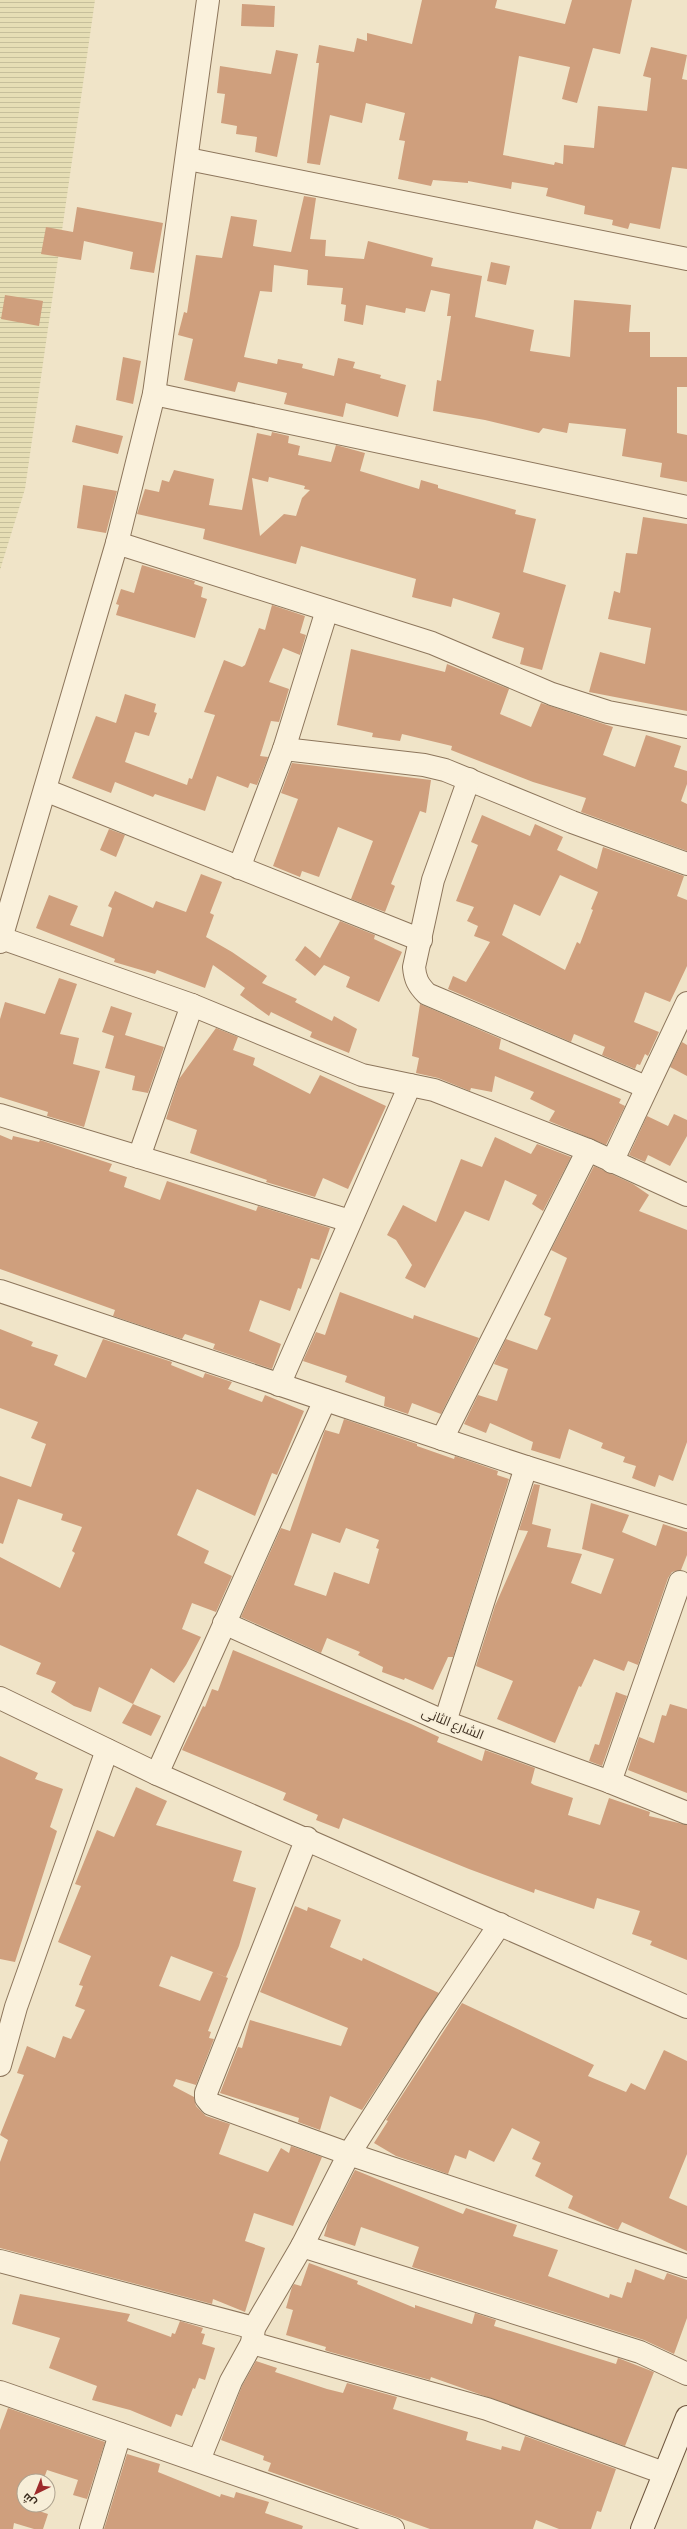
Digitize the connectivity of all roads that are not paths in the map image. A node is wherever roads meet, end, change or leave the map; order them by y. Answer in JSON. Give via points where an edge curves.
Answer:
{"nodes":[{"id":1,"x":208,"y":0,"type":"edge"},
{"id":2,"x":188,"y":159,"type":"junction"},
{"id":3,"x":687,"y":259,"type":"edge"},
{"id":4,"x":154,"y":394,"type":"junction"},
{"id":5,"x":687,"y":507,"type":"edge"},
{"id":6,"x":117,"y":543,"type":"junction"},
{"id":7,"x":327,"y":610,"type":"junction"},
{"id":8,"x":687,"y":728,"type":"edge"},
{"id":9,"x":284,"y":749,"type":"junction"},
{"id":10,"x":469,"y":779,"type":"junction"},
{"id":11,"x":44,"y":790,"type":"junction"},
{"id":12,"x":687,"y":864,"type":"edge"},
{"id":13,"x":239,"y":868,"type":"junction"},
{"id":14,"x":0,"y":940,"type":"edge"},
{"id":15,"x":421,"y":940,"type":"junction"},
{"id":16,"x":687,"y":1003,"type":"edge"},
{"id":17,"x":192,"y":1006,"type":"junction"},
{"id":18,"x":410,"y":1085,"type":"junction"},
{"id":19,"x":646,"y":1087,"type":"junction"},
{"id":20,"x":0,"y":1115,"type":"edge"},
{"id":21,"x":588,"y":1150,"type":"junction"},
{"id":22,"x":139,"y":1157,"type":"junction"},
{"id":23,"x":612,"y":1162,"type":"junction"},
{"id":24,"x":687,"y":1195,"type":"edge"},
{"id":25,"x":350,"y":1221,"type":"junction"},
{"id":26,"x":0,"y":1291,"type":"edge"},
{"id":27,"x":279,"y":1384,"type":"junction"},
{"id":28,"x":325,"y":1400,"type":"junction"},
{"id":29,"x":442,"y":1439,"type":"junction"},
{"id":30,"x":526,"y":1467,"type":"junction"},
{"id":31,"x":687,"y":1518,"type":"edge"},
{"id":32,"x":680,"y":1582,"type":"dead end"},
{"id":33,"x":224,"y":1623,"type":"junction"},
{"id":34,"x":0,"y":1698,"type":"edge"},
{"id":35,"x":445,"y":1722,"type":"junction"},
{"id":36,"x":107,"y":1750,"type":"junction"},
{"id":37,"x":157,"y":1774,"type":"junction"},
{"id":38,"x":610,"y":1782,"type":"junction"},
{"id":39,"x":687,"y":1813,"type":"edge"},
{"id":40,"x":307,"y":1838,"type":"junction"},
{"id":41,"x":500,"y":1924,"type":"junction"},
{"id":42,"x":687,"y":2007,"type":"edge"},
{"id":43,"x":0,"y":2065,"type":"edge"},
{"id":44,"x":349,"y":2154,"type":"junction"},
{"id":45,"x":302,"y":2246,"type":"junction"},
{"id":46,"x":0,"y":2261,"type":"edge"},
{"id":47,"x":687,"y":2266,"type":"edge"},
{"id":48,"x":253,"y":2336,"type":"junction"},
{"id":49,"x":687,"y":2374,"type":"edge"},
{"id":50,"x":0,"y":2392,"type":"edge"},
{"id":51,"x":687,"y":2417,"type":"edge"},
{"id":52,"x":120,"y":2434,"type":"junction"},
{"id":53,"x":199,"y":2460,"type":"junction"},
{"id":54,"x":664,"y":2473,"type":"junction"},
{"id":55,"x":646,"y":2528,"type":"edge"},
{"id":56,"x":91,"y":2529,"type":"edge"},
{"id":57,"x":393,"y":2529,"type":"edge"}],
"edges":[{"from":1,"to":2,"type":"street"},
{"from":2,"to":3,"type":"street"},
{"from":2,"to":4,"type":"street"},
{"from":4,"to":5,"type":"street"},
{"from":4,"to":6,"type":"street"},
{"from":6,"to":7,"type":"street"},
{"from":6,"to":11,"type":"street"},
{"from":7,"to":8,"type":"street","via":[[432,643],[552,694],[608,712]]},
{"from":7,"to":9,"type":"street"},
{"from":9,"to":10,"type":"street","via":[[424,764]]},
{"from":9,"to":13,"type":"street"},
{"from":10,"to":12,"type":"street","via":[[572,822]]},
{"from":10,"to":15,"type":"street","via":[[433,880]]},
{"from":11,"to":13,"type":"street"},
{"from":11,"to":14,"type":"street"},
{"from":13,"to":15,"type":"street"},
{"from":14,"to":17,"type":"street"},
{"from":15,"to":19,"type":"street","via":[[414,977],[427,994]]},
{"from":16,"to":19,"type":"street"},
{"from":17,"to":18,"type":"street","via":[[362,1075]]},
{"from":17,"to":22,"type":"street"},
{"from":18,"to":21,"type":"street","via":[[434,1090]]},
{"from":18,"to":25,"type":"street"},
{"from":19,"to":23,"type":"street"},
{"from":20,"to":22,"type":"street"},
{"from":21,"to":23,"type":"street"},
{"from":21,"to":29,"type":"street"},
{"from":22,"to":25,"type":"street"},
{"from":23,"to":24,"type":"street"},
{"from":25,"to":27,"type":"street"},
{"from":26,"to":27,"type":"street"},
{"from":27,"to":28,"type":"street"},
{"from":28,"to":29,"type":"street"},
{"from":28,"to":33,"type":"street"},
{"from":29,"to":30,"type":"street"},
{"from":30,"to":31,"type":"street"},
{"from":30,"to":35,"type":"street"},
{"from":32,"to":38,"type":"street"},
{"from":33,"to":35,"type":"street","name":"الشارع الثانى"},
{"from":33,"to":37,"type":"street"},
{"from":34,"to":36,"type":"street"},
{"from":35,"to":38,"type":"street","name":"الشارع الثانى"},
{"from":36,"to":37,"type":"street"},
{"from":36,"to":43,"type":"street","via":[[16,2007]]},
{"from":37,"to":40,"type":"street"},
{"from":38,"to":39,"type":"street","name":"الشارع الثانى"},
{"from":40,"to":41,"type":"street"},
{"from":40,"to":44,"type":"street","via":[[206,2098],[211,2104]]},
{"from":41,"to":42,"type":"street"},
{"from":41,"to":44,"type":"street"},
{"from":44,"to":45,"type":"street"},
{"from":44,"to":47,"type":"street"},
{"from":45,"to":48,"type":"street"},
{"from":45,"to":49,"type":"street","via":[[640,2352]]},
{"from":46,"to":48,"type":"street"},
{"from":48,"to":53,"type":"street","via":[[231,2381]]},
{"from":48,"to":54,"type":"street","via":[[487,2409]]},
{"from":50,"to":52,"type":"street"},
{"from":51,"to":54,"type":"street"},
{"from":52,"to":53,"type":"street"},
{"from":52,"to":56,"type":"street"},
{"from":53,"to":57,"type":"street"},
{"from":54,"to":55,"type":"street"}]}
